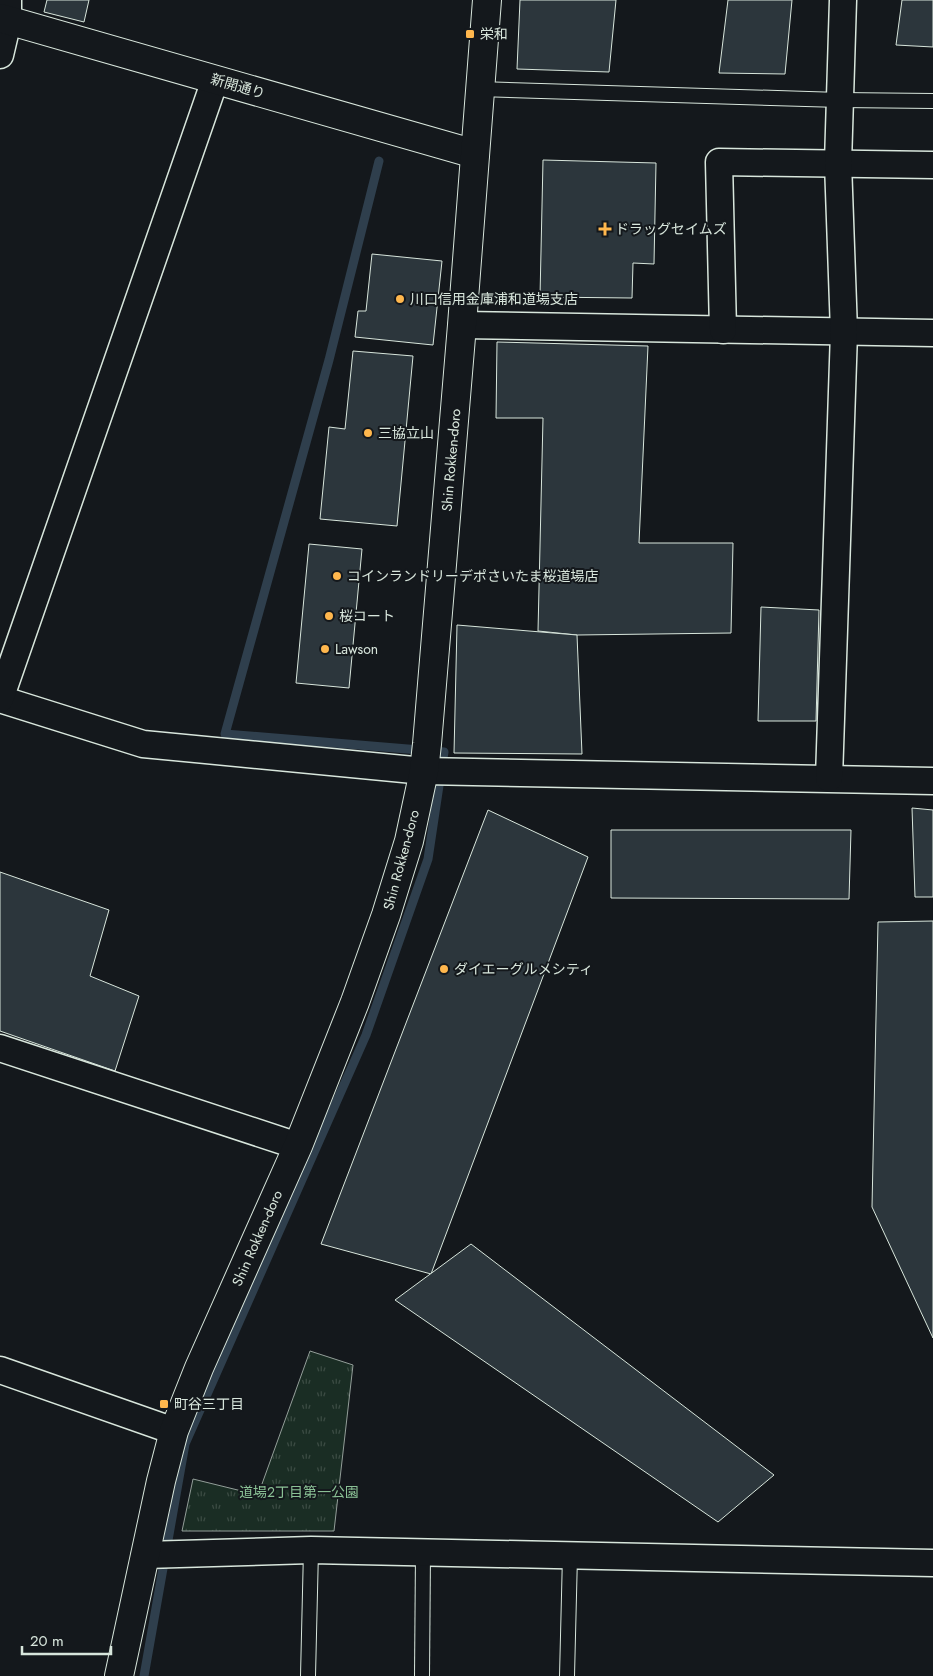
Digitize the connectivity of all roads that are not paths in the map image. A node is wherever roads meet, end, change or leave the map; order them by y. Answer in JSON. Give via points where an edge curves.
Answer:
{"nodes":[{"id":1,"x":487,"y":0,"type":"edge"},
{"id":2,"x":843,"y":0,"type":"edge"},
{"id":3,"x":5,"y":13,"type":"edge"},
{"id":4,"x":0,"y":54,"type":"edge"},
{"id":5,"x":215,"y":80,"type":"junction"},
{"id":6,"x":479,"y":89,"type":"junction"},
{"id":7,"x":840,"y":100,"type":"junction"},
{"id":8,"x":933,"y":101,"type":"edge"},
{"id":9,"x":475,"y":154,"type":"junction"},
{"id":10,"x":838,"y":163,"type":"junction"},
{"id":11,"x":933,"y":165,"type":"edge"},
{"id":12,"x":462,"y":325,"type":"junction"},
{"id":13,"x":723,"y":330,"type":"junction"},
{"id":14,"x":844,"y":332,"type":"junction"},
{"id":15,"x":933,"y":333,"type":"edge"},
{"id":16,"x":0,"y":699,"type":"edge"},
{"id":17,"x":424,"y":771,"type":"junction"},
{"id":18,"x":829,"y":778,"type":"junction"},
{"id":19,"x":933,"y":781,"type":"edge"},
{"id":20,"x":0,"y":1048,"type":"edge"},
{"id":21,"x":298,"y":1146,"type":"junction"},
{"id":22,"x":0,"y":1370,"type":"edge"},
{"id":23,"x":174,"y":1431,"type":"junction"},
{"id":24,"x":311,"y":1550,"type":"junction"},
{"id":25,"x":424,"y":1552,"type":"junction"},
{"id":26,"x":145,"y":1554,"type":"junction"},
{"id":27,"x":570,"y":1555,"type":"junction"},
{"id":28,"x":933,"y":1563,"type":"edge"},
{"id":29,"x":119,"y":1676,"type":"edge"},
{"id":30,"x":308,"y":1676,"type":"edge"},
{"id":31,"x":422,"y":1676,"type":"edge"},
{"id":32,"x":568,"y":1676,"type":"edge"}],
"edges":[{"from":1,"to":6,"type":"main road","name":"Shin Rokken-doro"},
{"from":2,"to":7,"type":"street"},
{"from":3,"to":4,"type":"street"},
{"from":3,"to":5,"type":"main road","name":"新開通り"},
{"from":5,"to":9,"type":"main road","name":"新開通り"},
{"from":5,"to":16,"type":"street"},
{"from":6,"to":7,"type":"lane"},
{"from":6,"to":9,"type":"main road","name":"Shin Rokken-doro"},
{"from":7,"to":8,"type":"lane"},
{"from":7,"to":10,"type":"street"},
{"from":9,"to":12,"type":"main road","name":"Shin Rokken-doro"},
{"from":10,"to":11,"type":"street"},
{"from":10,"to":13,"type":"street","via":[[719,162]]},
{"from":10,"to":14,"type":"street"},
{"from":12,"to":13,"type":"street"},
{"from":12,"to":17,"type":"main road","name":"Shin Rokken-doro"},
{"from":13,"to":14,"type":"street"},
{"from":14,"to":15,"type":"street"},
{"from":14,"to":18,"type":"street"},
{"from":16,"to":17,"type":"street","via":[[143,744]]},
{"from":17,"to":18,"type":"street"},
{"from":17,"to":21,"type":"main road","name":"Shin Rokken-doro","via":[[409,841],[386,915]]},
{"from":18,"to":19,"type":"street"},
{"from":20,"to":21,"type":"street"},
{"from":21,"to":23,"type":"main road","name":"Shin Rokken-doro"},
{"from":22,"to":23,"type":"street"},
{"from":23,"to":26,"type":"main road","name":"Shin Rokken-doro"},
{"from":24,"to":25,"type":"street"},
{"from":24,"to":26,"type":"street"},
{"from":24,"to":30,"type":"lane"},
{"from":25,"to":27,"type":"street"},
{"from":25,"to":31,"type":"lane"},
{"from":26,"to":29,"type":"main road","name":"Shin Rokken-doro"},
{"from":27,"to":28,"type":"street"},
{"from":27,"to":32,"type":"lane"}]}
